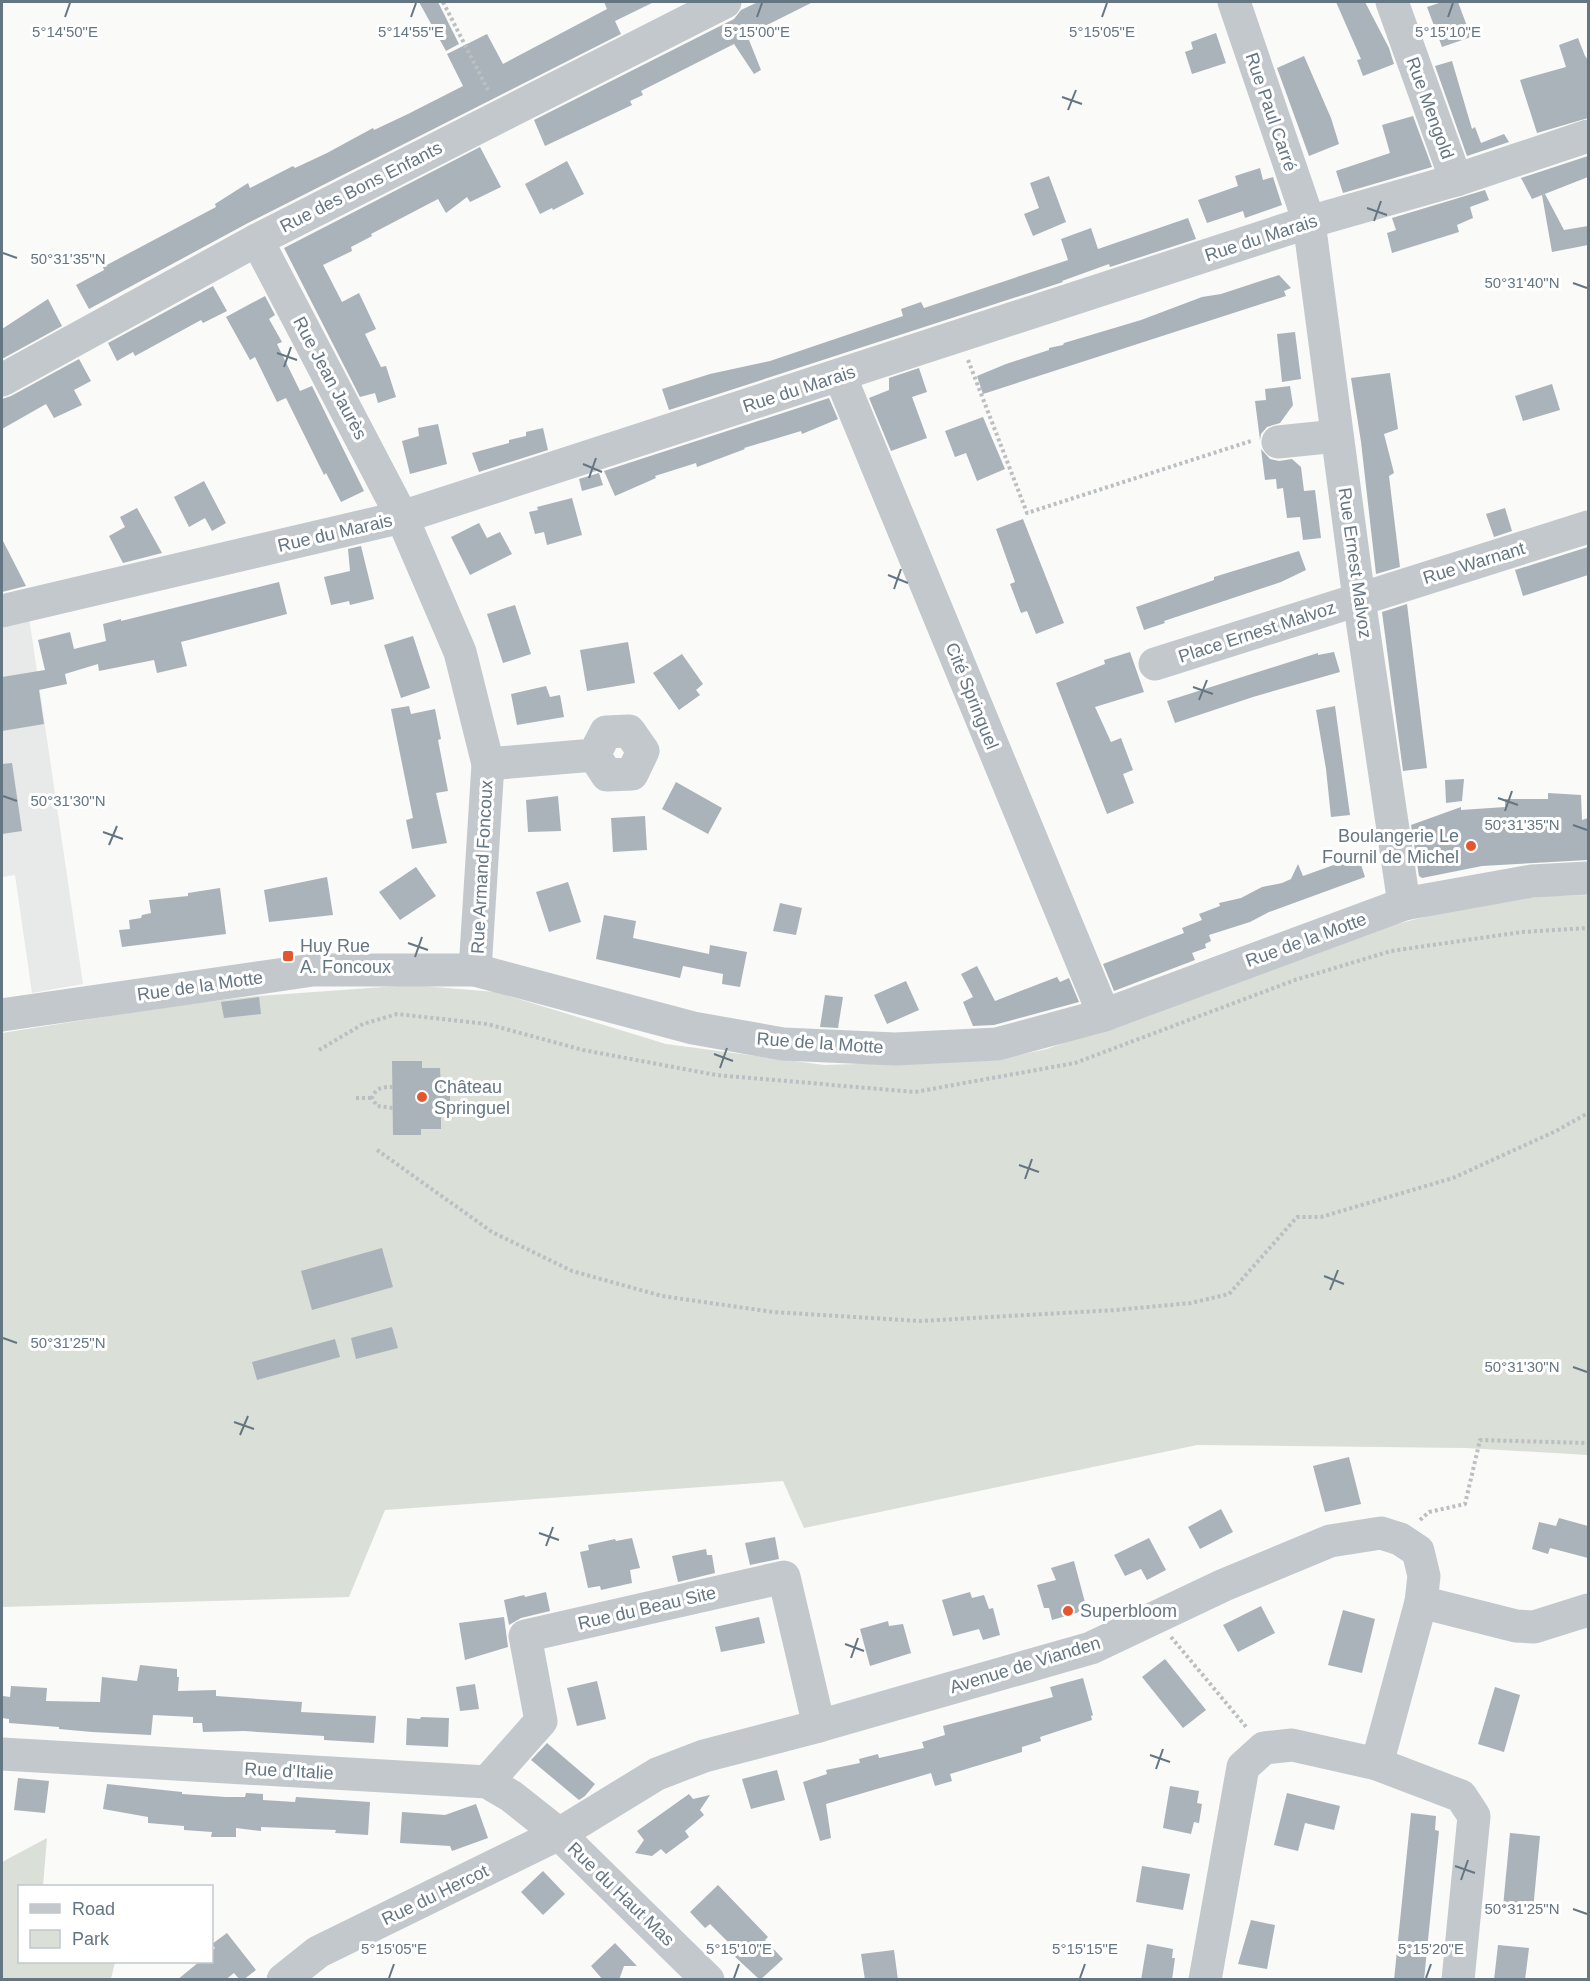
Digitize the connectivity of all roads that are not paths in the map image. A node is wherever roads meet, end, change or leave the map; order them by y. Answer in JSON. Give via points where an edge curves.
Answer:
{"nodes":[{"id":1,"x":725,"y":2,"type":"edge"},
{"id":2,"x":1234,"y":2,"type":"edge"},
{"id":3,"x":1392,"y":2,"type":"edge"},
{"id":4,"x":1588,"y":136,"type":"edge"},
{"id":5,"x":1456,"y":180,"type":"junction"},
{"id":6,"x":1309,"y":222,"type":"junction"},
{"id":7,"x":257,"y":240,"type":"junction"},
{"id":8,"x":840,"y":376,"type":"junction"},
{"id":9,"x":2,"y":380,"type":"edge"},
{"id":10,"x":1337,"y":436,"type":"junction"},
{"id":11,"x":1278,"y":442,"type":"road end"},
{"id":12,"x":402,"y":517,"type":"junction"},
{"id":13,"x":1588,"y":528,"type":"edge"},
{"id":14,"x":1359,"y":599,"type":"junction"},
{"id":15,"x":2,"y":611,"type":"edge"},
{"id":16,"x":1155,"y":664,"type":"dead end"},
{"id":17,"x":594,"y":755,"type":"dead end"},
{"id":18,"x":488,"y":764,"type":"junction"},
{"id":19,"x":1588,"y":878,"type":"edge"},
{"id":20,"x":1404,"y":903,"type":"junction"},
{"id":21,"x":476,"y":970,"type":"junction"},
{"id":22,"x":2,"y":1015,"type":"edge"},
{"id":23,"x":1104,"y":1015,"type":"junction"},
{"id":24,"x":1421,"y":1602,"type":"junction"},
{"id":25,"x":1588,"y":1610,"type":"edge"},
{"id":26,"x":819,"y":1726,"type":"junction"},
{"id":27,"x":2,"y":1754,"type":"edge"},
{"id":28,"x":1377,"y":1764,"type":"junction"},
{"id":29,"x":487,"y":1782,"type":"junction"},
{"id":30,"x":559,"y":1834,"type":"junction"},
{"id":31,"x":283,"y":1980,"type":"edge"},
{"id":32,"x":708,"y":1980,"type":"edge"},
{"id":33,"x":1205,"y":1980,"type":"edge"},
{"id":34,"x":1458,"y":1980,"type":"edge"}],
"edges":[{"from":1,"to":7,"type":"street","name":"Rue des Bons Enfants"},
{"from":2,"to":6,"type":"street","name":"Rue Paul Carré"},
{"from":3,"to":5,"type":"street","name":"Rue Mengold"},
{"from":4,"to":5,"type":"street","name":"Rue du Marais"},
{"from":5,"to":6,"type":"street","name":"Rue du Marais"},
{"from":6,"to":8,"type":"street","name":"Rue du Marais"},
{"from":6,"to":10,"type":"street","name":"Rue Ernest Malvoz"},
{"from":7,"to":9,"type":"street","name":"Rue des Bons Enfants"},
{"from":7,"to":12,"type":"street","name":"Rue Jean Jaurès"},
{"from":8,"to":12,"type":"street","name":"Rue du Marais"},
{"from":8,"to":23,"type":"street","name":"Cité Springuel"},
{"from":10,"to":11,"type":"street"},
{"from":10,"to":14,"type":"street","name":"Rue Ernest Malvoz"},
{"from":12,"to":15,"type":"street","name":"Rue du Marais"},
{"from":12,"to":18,"type":"street","name":"Rue Armand Foncoux","via":[[460,652]]},
{"from":13,"to":14,"type":"street","name":"Rue Warnant"},
{"from":14,"to":16,"type":"street","name":"Place Ernest Malvoz"},
{"from":14,"to":20,"type":"street","name":"Rue Ernest Malvoz"},
{"from":17,"to":18,"type":"street","name":"Rue Armand Foncoux"},
{"from":18,"to":21,"type":"street","name":"Rue Armand Foncoux"},
{"from":19,"to":20,"type":"street","name":"Rue de la Motte","via":[[1532,880]]},
{"from":20,"to":23,"type":"street","name":"Rue de la Motte"},
{"from":21,"to":22,"type":"street","name":"Rue de la Motte","via":[[313,970]]},
{"from":21,"to":23,"type":"street","name":"Rue de la Motte","via":[[683,1025],[783,1044],[895,1049],[997,1044]]},
{"from":24,"to":25,"type":"street","via":[[1534,1627]]},
{"from":24,"to":26,"type":"street","name":"Avenue de Vianden","via":[[1424,1576],[1418,1551],[1381,1533],[1330,1541],[1224,1585],[1091,1648]]},
{"from":24,"to":28,"type":"street"},
{"from":26,"to":29,"type":"street","name":"Rue du Beau Site","via":[[784,1576],[525,1636],[541,1720]]},
{"from":26,"to":30,"type":"street","name":"Avenue de Vianden","via":[[704,1756],[657,1774]]},
{"from":27,"to":29,"type":"street","name":"Rue d'Italie"},
{"from":28,"to":33,"type":"street","via":[[1292,1745],[1264,1748],[1243,1767]]},
{"from":28,"to":34,"type":"street","via":[[1461,1796],[1474,1816]]},
{"from":29,"to":30,"type":"street","name":"Rue d'Italie"},
{"from":30,"to":31,"type":"street","name":"Rue du Hercot","via":[[318,1952]]},
{"from":30,"to":32,"type":"street","name":"Rue du Haut Mas"}]}
